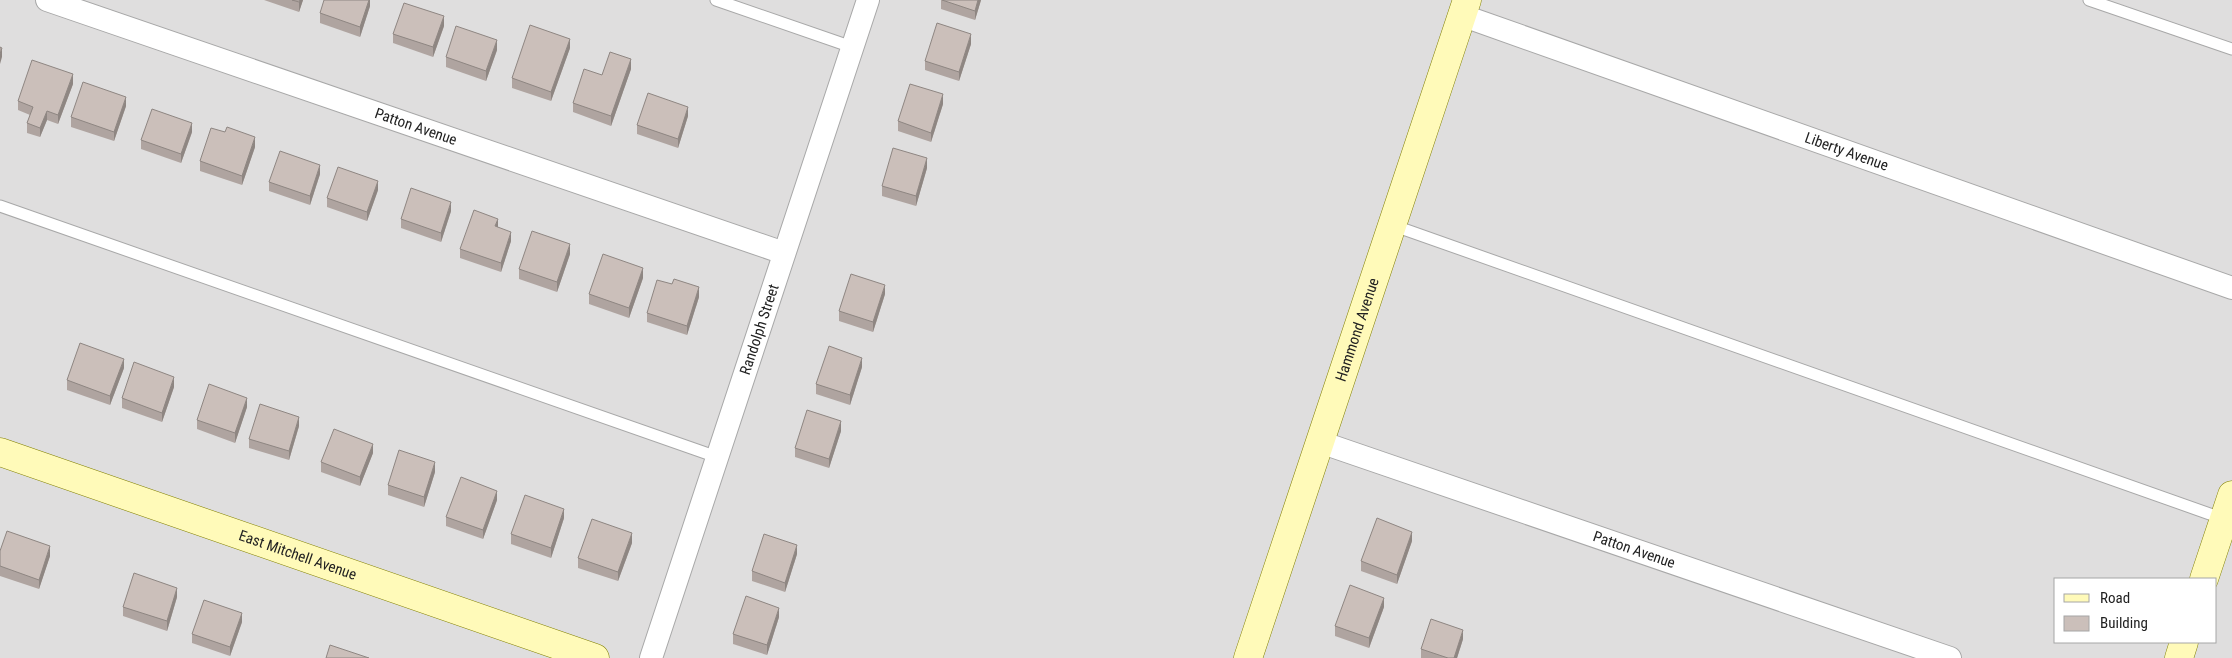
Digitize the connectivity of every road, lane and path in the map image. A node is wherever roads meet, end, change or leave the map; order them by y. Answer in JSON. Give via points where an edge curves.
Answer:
{"nodes":[{"id":1,"x":47,"y":0,"type":"edge"},
{"id":2,"x":716,"y":0,"type":"edge"},
{"id":3,"x":868,"y":0,"type":"edge"},
{"id":4,"x":2089,"y":0,"type":"edge"},
{"id":5,"x":1464,"y":8,"type":"edge"},
{"id":6,"x":852,"y":47,"type":"junction"},
{"id":7,"x":2232,"y":49,"type":"edge"},
{"id":8,"x":0,"y":206,"type":"edge"},
{"id":9,"x":1390,"y":224,"type":"junction"},
{"id":10,"x":784,"y":254,"type":"junction"},
{"id":11,"x":2232,"y":288,"type":"edge"},
{"id":12,"x":1320,"y":442,"type":"junction"},
{"id":13,"x":0,"y":452,"type":"edge"},
{"id":14,"x":717,"y":458,"type":"junction"},
{"id":15,"x":2228,"y":507,"type":"edge"},
{"id":16,"x":2204,"y":578,"type":"edge"},
{"id":17,"x":2184,"y":643,"type":"edge"},
{"id":18,"x":595,"y":658,"type":"edge"},
{"id":19,"x":651,"y":658,"type":"edge"},
{"id":20,"x":1248,"y":658,"type":"edge"},
{"id":21,"x":1950,"y":658,"type":"edge"},
{"id":22,"x":2178,"y":658,"type":"edge"}],
"edges":[{"from":1,"to":10,"type":"street","name":"Patton Avenue"},
{"from":2,"to":6,"type":"lane"},
{"from":3,"to":6,"type":"street","name":"Randolph Street"},
{"from":4,"to":7,"type":"lane"},
{"from":5,"to":9,"type":"street","name":"Hammond Avenue"},
{"from":5,"to":11,"type":"street","name":"Liberty Avenue"},
{"from":6,"to":10,"type":"street","name":"Randolph Street"},
{"from":8,"to":14,"type":"lane"},
{"from":9,"to":12,"type":"street","name":"Hammond Avenue"},
{"from":9,"to":15,"type":"lane"},
{"from":10,"to":14,"type":"street","name":"Randolph Street"},
{"from":12,"to":20,"type":"street","name":"Hammond Avenue"},
{"from":12,"to":21,"type":"street","name":"Patton Avenue"},
{"from":13,"to":18,"type":"street","name":"East Mitchell Avenue"},
{"from":14,"to":19,"type":"street","name":"Randolph Street"},
{"from":15,"to":16,"type":"street"},
{"from":17,"to":22,"type":"street"}]}
